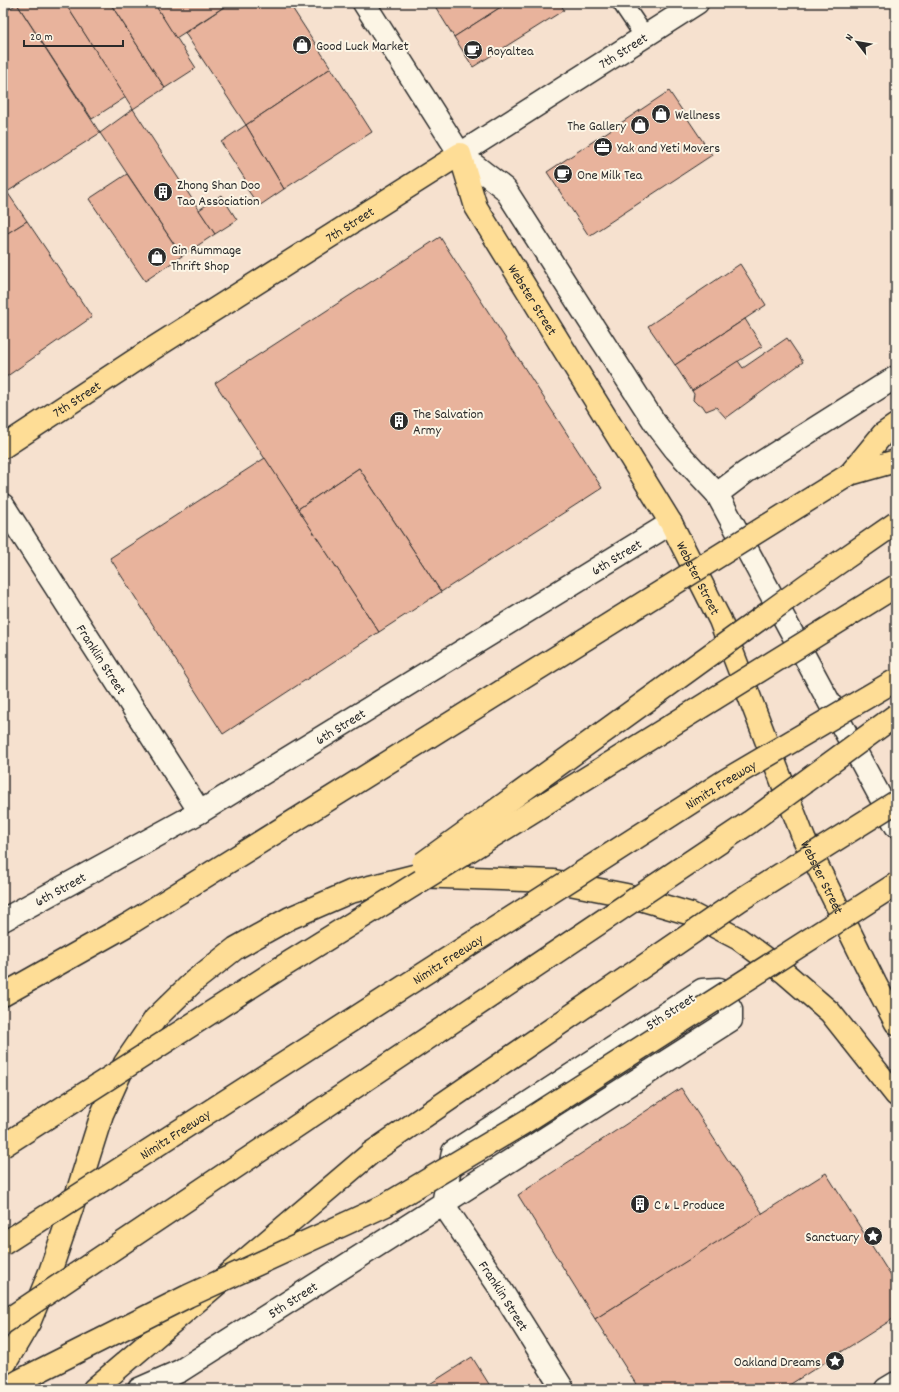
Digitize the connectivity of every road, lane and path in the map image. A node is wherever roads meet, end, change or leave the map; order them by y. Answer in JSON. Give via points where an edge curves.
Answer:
{"nodes":[{"id":1,"x":364,"y":3,"type":"edge"},
{"id":2,"x":622,"y":3,"type":"edge"},
{"id":3,"x":697,"y":3,"type":"edge"},
{"id":4,"x":645,"y":36,"type":"junction"},
{"id":5,"x":460,"y":154,"type":"junction"},
{"id":6,"x":896,"y":377,"type":"edge"},
{"id":7,"x":896,"y":425,"type":"edge"},
{"id":8,"x":3,"y":447,"type":"edge"},
{"id":9,"x":896,"y":461,"type":"edge"},
{"id":10,"x":850,"y":474,"type":"junction"},
{"id":11,"x":717,"y":494,"type":"junction"},
{"id":12,"x":3,"y":505,"type":"edge"},
{"id":13,"x":671,"y":523,"type":"junction"},
{"id":14,"x":896,"y":523,"type":"edge"},
{"id":15,"x":896,"y":586,"type":"edge"},
{"id":16,"x":896,"y":680,"type":"edge"},
{"id":17,"x":896,"y":715,"type":"edge"},
{"id":18,"x":896,"y":802,"type":"edge"},
{"id":19,"x":200,"y":812,"type":"junction"},
{"id":20,"x":896,"y":826,"type":"edge"},
{"id":21,"x":896,"y":884,"type":"edge"},
{"id":22,"x":3,"y":920,"type":"edge"},
{"id":23,"x":277,"y":970,"type":"junction"},
{"id":24,"x":3,"y":995,"type":"edge"},
{"id":25,"x":896,"y":1023,"type":"edge"},
{"id":26,"x":896,"y":1095,"type":"edge"},
{"id":27,"x":3,"y":1146,"type":"edge"},
{"id":28,"x":443,"y":1204,"type":"junction"},
{"id":29,"x":3,"y":1244,"type":"edge"},
{"id":30,"x":3,"y":1323,"type":"edge"},
{"id":31,"x":3,"y":1367,"type":"edge"},
{"id":32,"x":896,"y":1383,"type":"edge"},
{"id":33,"x":6,"y":1389,"type":"edge"},
{"id":34,"x":94,"y":1389,"type":"edge"},
{"id":35,"x":139,"y":1389,"type":"edge"},
{"id":36,"x":563,"y":1389,"type":"edge"},
{"id":37,"x":886,"y":1389,"type":"edge"}],
"edges":[{"from":1,"to":5,"type":"street","name":"Webster Street"},
{"from":2,"to":4,"type":"lane"},
{"from":3,"to":4,"type":"street","name":"7th Street"},
{"from":4,"to":5,"type":"street","name":"7th Street"},
{"from":5,"to":8,"type":"main road","name":"7th Street","via":[[149,351]]},
{"from":5,"to":11,"type":"street","name":"Webster Street","via":[[505,189],[656,423],[675,449]]},
{"from":5,"to":13,"type":"main road","name":"Webster Street","via":[[476,207]]},
{"from":6,"to":11,"type":"street","via":[[746,472]]},
{"from":7,"to":10,"type":"main road","via":[[882,434]]},
{"from":9,"to":10,"type":"main road"},
{"from":10,"to":24,"type":"main road","bridge":true,"via":[[129,924]]},
{"from":11,"to":20,"type":"street","name":"Webster Street"},
{"from":12,"to":19,"type":"street","name":"Franklin Street"},
{"from":13,"to":19,"type":"street","name":"6th Street"},
{"from":13,"to":25,"type":"main road","name":"Webster Street","via":[[720,620],[804,839]]},
{"from":14,"to":23,"type":"main road","bridge":true},
{"from":15,"to":23,"type":"main road","bridge":true},
{"from":16,"to":29,"type":"main road","name":"Nimitz Freeway","bridge":true,"via":[[726,780]]},
{"from":17,"to":30,"type":"main road","bridge":true,"via":[[750,822]]},
{"from":18,"to":34,"type":"main road","bridge":true,"via":[[740,900],[371,1154]]},
{"from":19,"to":22,"type":"street","name":"6th Street"},
{"from":21,"to":33,"type":"main road","bridge":true,"via":[[525,1122],[384,1206],[188,1296]]},
{"from":23,"to":27,"type":"main road","bridge":true},
{"from":26,"to":31,"type":"main road","via":[[830,1012],[785,973],[739,939],[691,914],[626,895],[554,881],[414,876],[350,892],[290,918],[236,948],[194,981],[155,1019],[125,1063],[102,1114],[50,1272],[29,1323]]},
{"from":28,"to":28,"type":"street","name":"5th Street","via":[[731,1020],[731,1009],[718,989],[702,990],[453,1152]]},
{"from":28,"to":35,"type":"street","name":"5th Street","via":[[180,1371]]},
{"from":28,"to":36,"type":"street","name":"Franklin Street","via":[[498,1285]]},
{"from":32,"to":37,"type":"street"}]}
